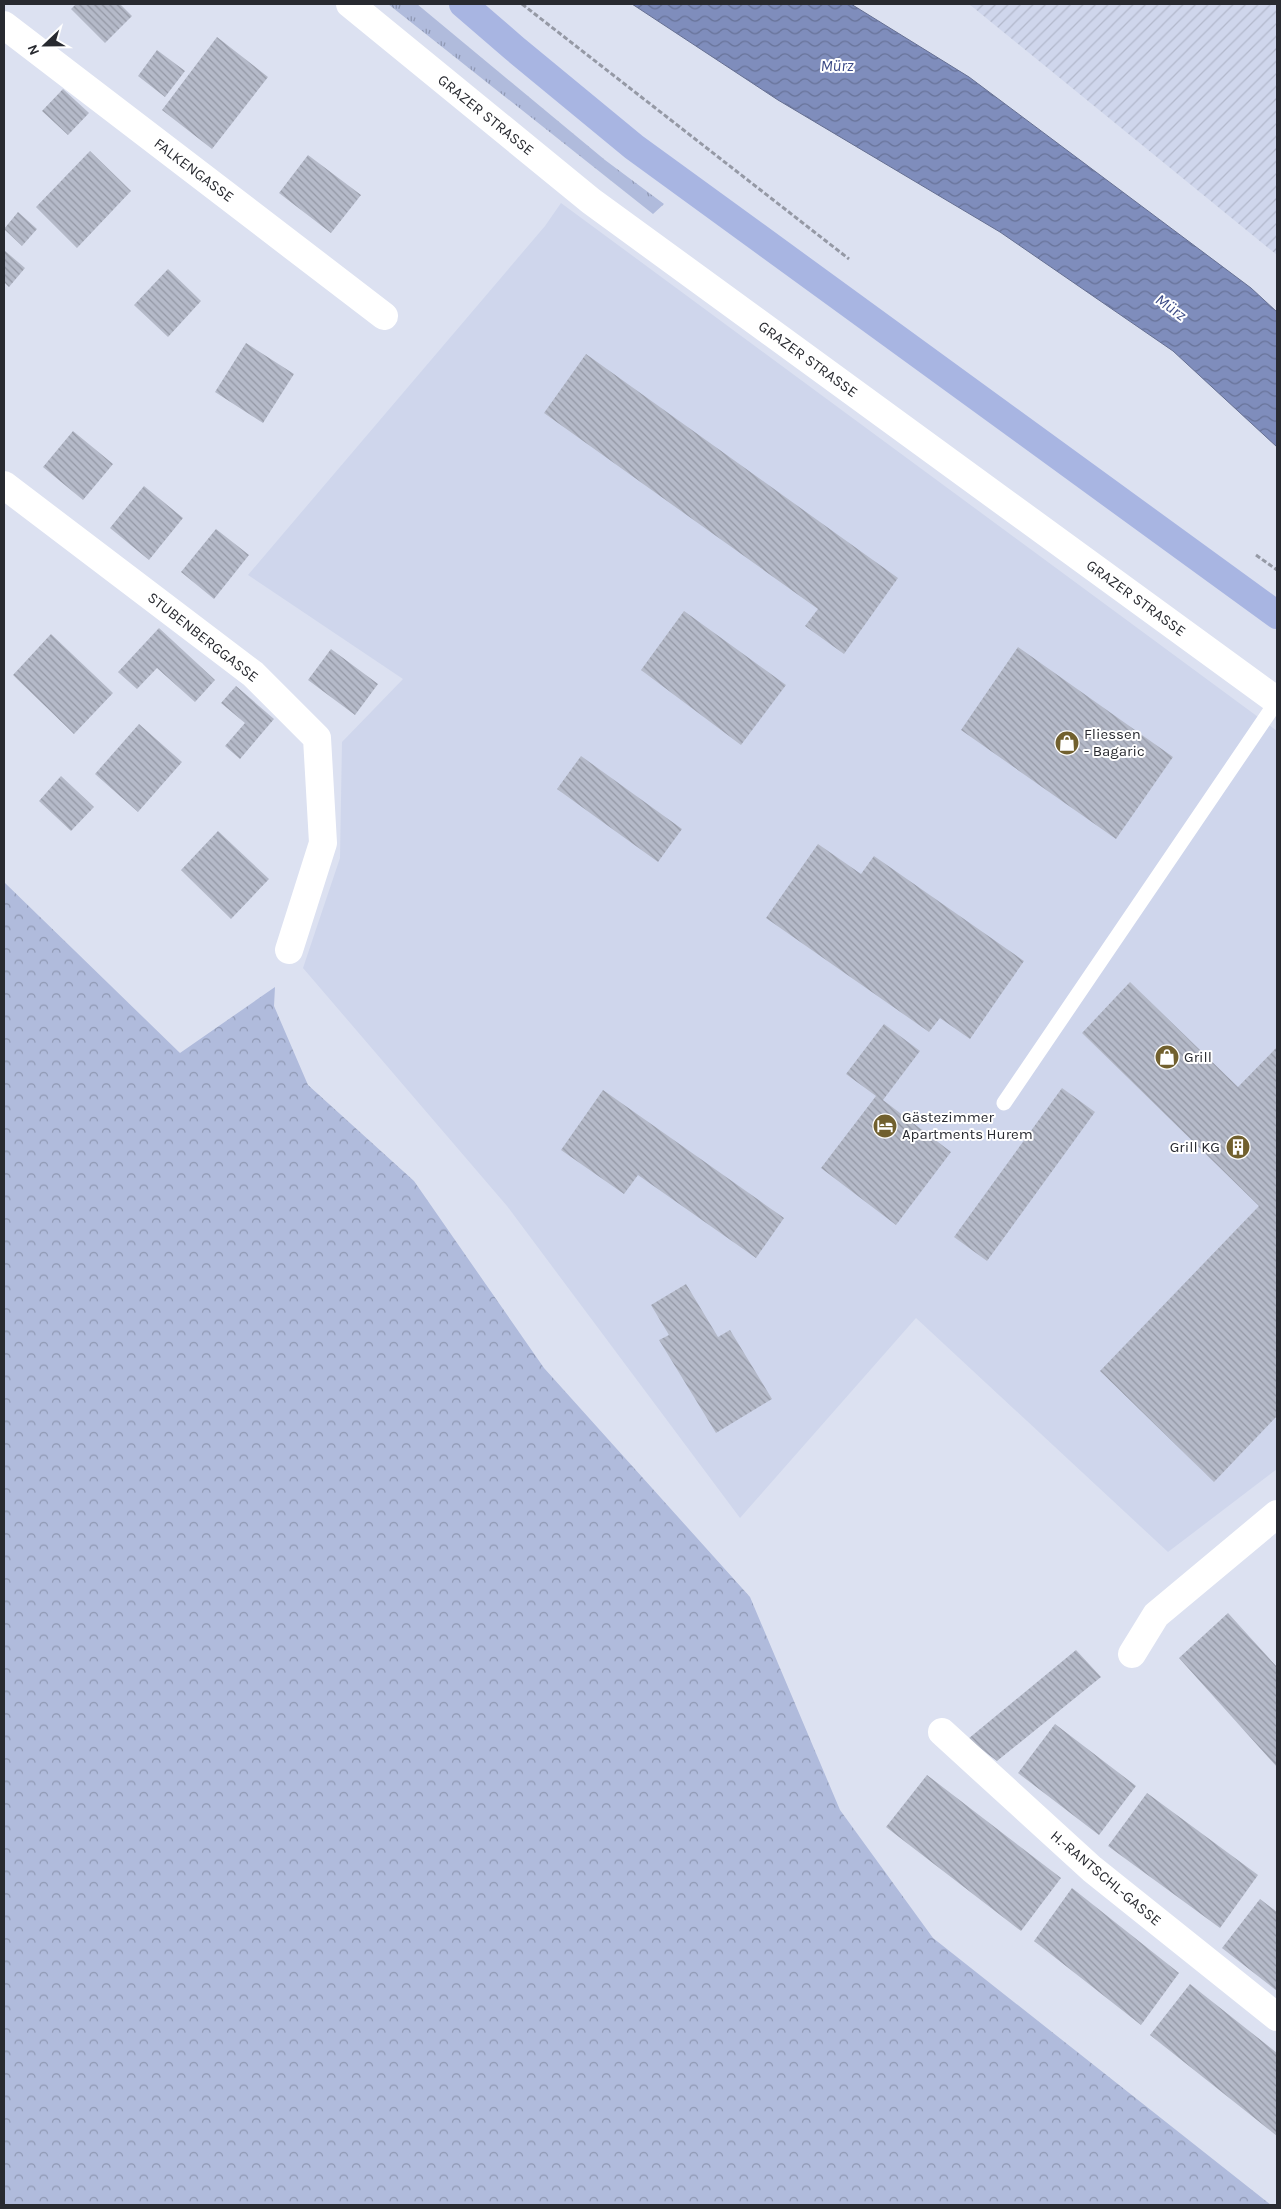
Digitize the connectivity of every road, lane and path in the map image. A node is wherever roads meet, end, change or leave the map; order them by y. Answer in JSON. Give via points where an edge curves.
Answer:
{"nodes":[{"id":1,"x":350,"y":4,"type":"edge"},
{"id":2,"x":463,"y":4,"type":"edge"},
{"id":3,"x":522,"y":4,"type":"edge"},
{"id":4,"x":4,"y":25,"type":"edge"},
{"id":5,"x":856,"y":264,"type":"dead end"},
{"id":6,"x":384,"y":316,"type":"dead end"},
{"id":7,"x":4,"y":485,"type":"edge"},
{"id":8,"x":1253,"y":553,"type":"dead end"},
{"id":9,"x":1277,"y":570,"type":"edge"},
{"id":10,"x":1277,"y":615,"type":"edge"},
{"id":11,"x":1277,"y":701,"type":"edge"},
{"id":12,"x":289,"y":950,"type":"dead end"},
{"id":13,"x":1004,"y":1103,"type":"dead end"},
{"id":14,"x":1277,"y":1514,"type":"edge"},
{"id":15,"x":1132,"y":1654,"type":"dead end"},
{"id":16,"x":942,"y":1732,"type":"dead end"},
{"id":17,"x":1277,"y":2017,"type":"edge"}],
"edges":[{"from":1,"to":11,"type":"street","name":"GRAZER STRASSE","via":[[592,201]]},
{"from":2,"to":10,"type":"main road","via":[[634,147]]},
{"from":3,"to":5,"type":"path"},
{"from":4,"to":6,"type":"street","name":"FALKENGASSE"},
{"from":7,"to":12,"type":"street","name":"STUBENBERGGASSE","via":[[253,674],[317,738],[323,843]]},
{"from":8,"to":9,"type":"path"},
{"from":11,"to":13,"type":"lane"},
{"from":14,"to":15,"type":"street","via":[[1156,1615]]},
{"from":16,"to":17,"type":"street","name":"H.-RANTSCHL-GASSE","via":[[1092,1869]]}]}
